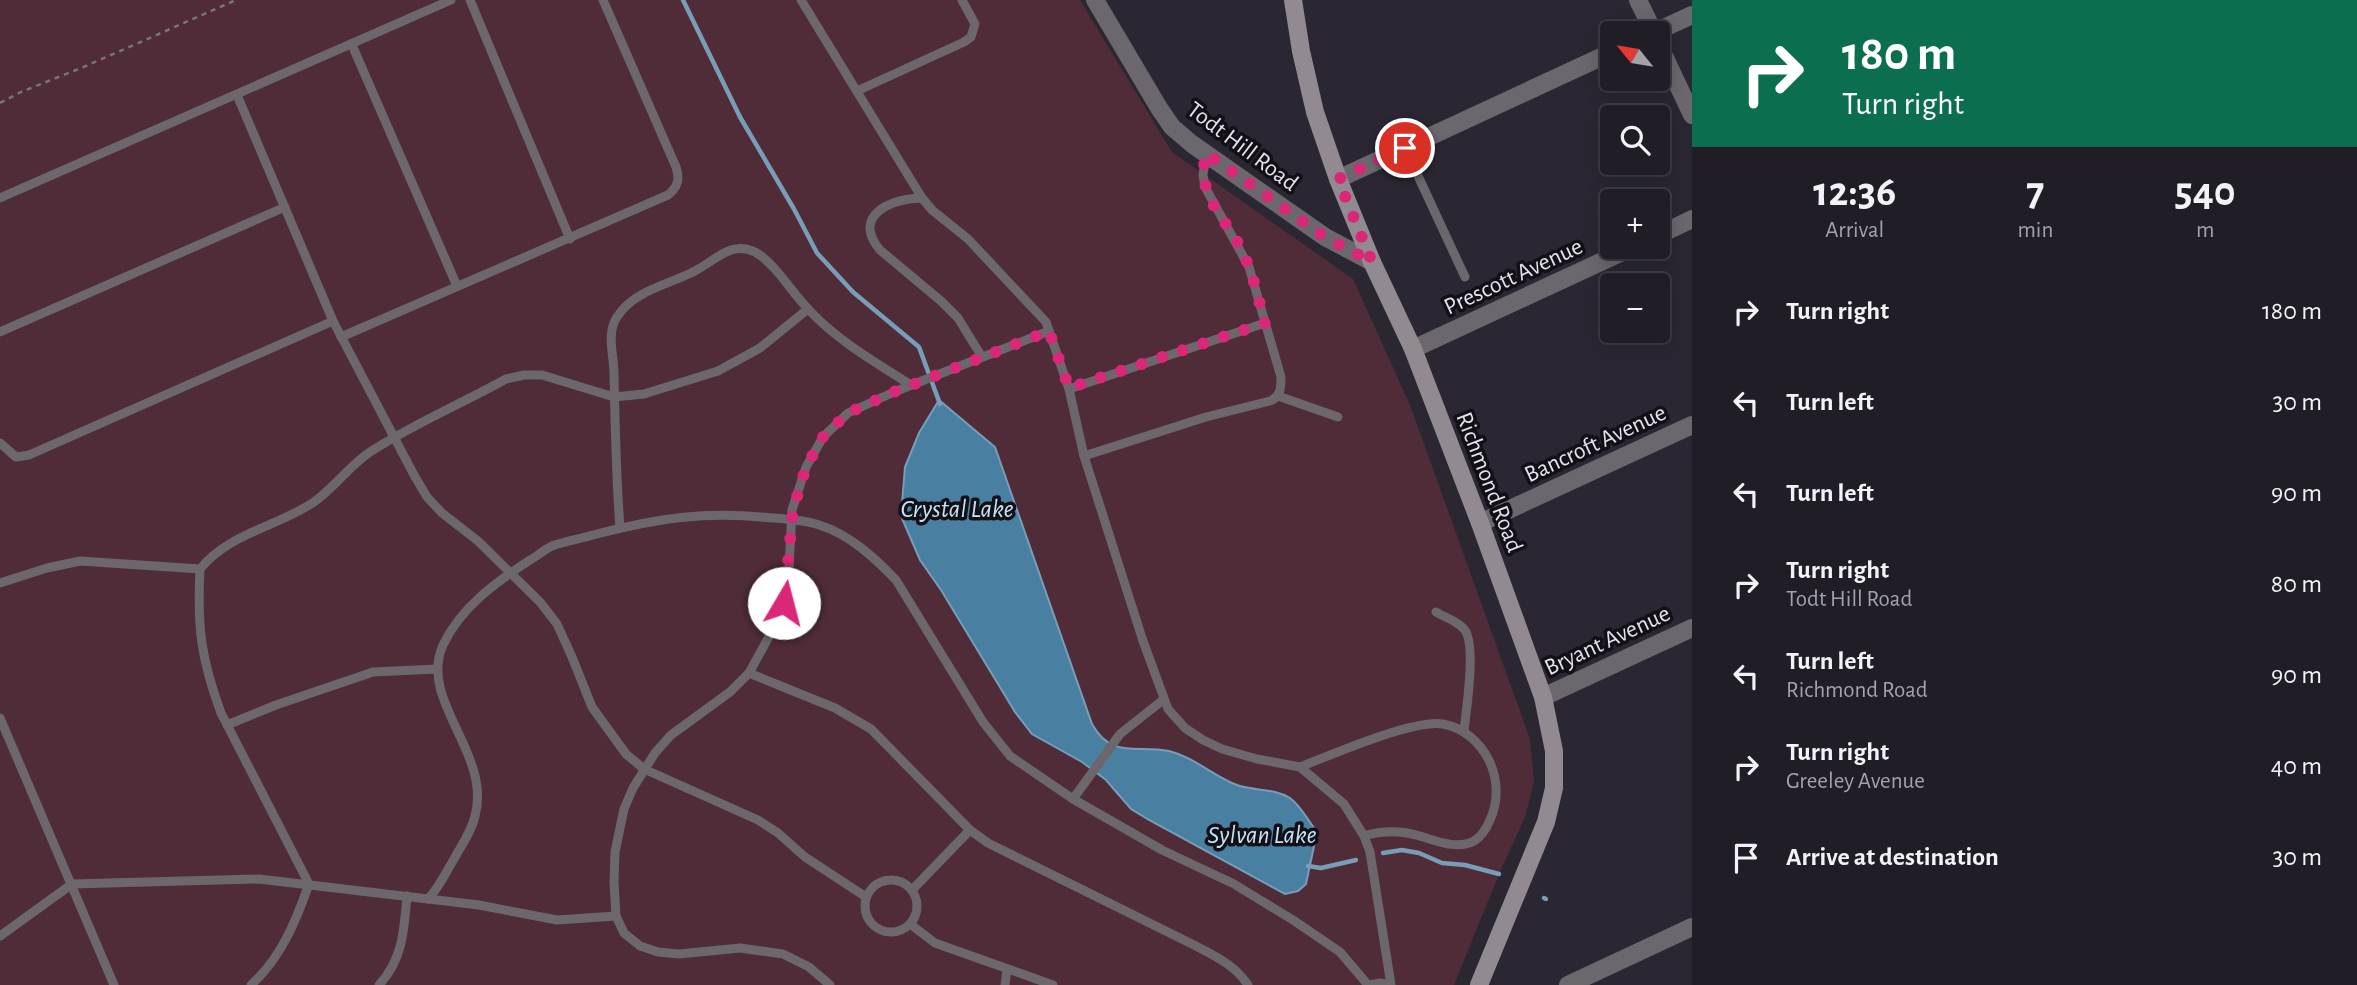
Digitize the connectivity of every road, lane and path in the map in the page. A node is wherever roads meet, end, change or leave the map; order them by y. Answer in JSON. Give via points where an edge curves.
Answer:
{"nodes":[{"id":1,"x":236,"y":0,"type":"edge"},
{"id":2,"x":451,"y":0,"type":"edge"},
{"id":3,"x":470,"y":0,"type":"edge"},
{"id":4,"x":603,"y":0,"type":"edge"},
{"id":5,"x":801,"y":0,"type":"edge"},
{"id":6,"x":962,"y":0,"type":"edge"},
{"id":7,"x":1095,"y":0,"type":"edge"},
{"id":8,"x":1293,"y":0,"type":"edge"},
{"id":9,"x":1638,"y":0,"type":"edge"},
{"id":10,"x":1692,"y":15,"type":"edge"},
{"id":11,"x":1648,"y":21,"type":"edge"},
{"id":12,"x":1670,"y":25,"type":"edge"},
{"id":13,"x":352,"y":45,"type":"junction"},
{"id":14,"x":1600,"y":58,"type":"edge"},
{"id":15,"x":1670,"y":68,"type":"edge"},
{"id":16,"x":857,"y":91,"type":"junction"},
{"id":17,"x":237,"y":95,"type":"junction"},
{"id":18,"x":0,"y":103,"type":"edge"},
{"id":19,"x":1692,"y":115,"type":"edge"},
{"id":20,"x":1405,"y":148,"type":"junction"},
{"id":21,"x":1206,"y":153,"type":"junction"},
{"id":22,"x":1338,"y":179,"type":"junction"},
{"id":23,"x":0,"y":198,"type":"edge"},
{"id":24,"x":922,"y":198,"type":"junction"},
{"id":25,"x":285,"y":207,"type":"junction"},
{"id":26,"x":1692,"y":219,"type":"edge"},
{"id":27,"x":1670,"y":230,"type":"edge"},
{"id":28,"x":570,"y":239,"type":"junction"},
{"id":29,"x":1607,"y":259,"type":"edge"},
{"id":30,"x":1372,"y":262,"type":"junction"},
{"id":31,"x":1465,"y":277,"type":"dead end"},
{"id":32,"x":457,"y":286,"type":"junction"},
{"id":33,"x":808,"y":309,"type":"junction"},
{"id":34,"x":333,"y":321,"type":"junction"},
{"id":35,"x":1265,"y":323,"type":"junction"},
{"id":36,"x":1049,"y":331,"type":"junction"},
{"id":37,"x":0,"y":332,"type":"edge"},
{"id":38,"x":341,"y":337,"type":"junction"},
{"id":39,"x":1413,"y":349,"type":"junction"},
{"id":40,"x":982,"y":357,"type":"junction"},
{"id":41,"x":916,"y":383,"type":"junction"},
{"id":42,"x":1069,"y":388,"type":"junction"},
{"id":43,"x":1278,"y":396,"type":"junction"},
{"id":44,"x":614,"y":397,"type":"junction"},
{"id":45,"x":1338,"y":417,"type":"dead end"},
{"id":46,"x":1692,"y":425,"type":"edge"},
{"id":47,"x":394,"y":438,"type":"junction"},
{"id":48,"x":0,"y":443,"type":"edge"},
{"id":49,"x":1084,"y":456,"type":"junction"},
{"id":50,"x":792,"y":520,"type":"junction"},
{"id":51,"x":1480,"y":523,"type":"junction"},
{"id":52,"x":620,"y":528,"type":"junction"},
{"id":53,"x":200,"y":569,"type":"junction"},
{"id":54,"x":510,"y":573,"type":"junction"},
{"id":55,"x":1,"y":579,"type":"edge"},
{"id":56,"x":1436,"y":612,"type":"dead end"},
{"id":57,"x":1692,"y":628,"type":"edge"},
{"id":58,"x":437,"y":669,"type":"junction"},
{"id":59,"x":749,"y":673,"type":"junction"},
{"id":60,"x":1543,"y":697,"type":"junction"},
{"id":61,"x":1163,"y":700,"type":"junction"},
{"id":62,"x":0,"y":718,"type":"edge"},
{"id":63,"x":227,"y":725,"type":"junction"},
{"id":64,"x":1464,"y":731,"type":"junction"},
{"id":65,"x":1300,"y":767,"type":"junction"},
{"id":66,"x":643,"y":769,"type":"junction"},
{"id":67,"x":1073,"y":799,"type":"junction"},
{"id":68,"x":970,"y":830,"type":"junction"},
{"id":69,"x":1364,"y":836,"type":"junction"},
{"id":70,"x":72,"y":884,"type":"junction"},
{"id":71,"x":309,"y":884,"type":"junction"},
{"id":72,"x":912,"y":890,"type":"junction"},
{"id":73,"x":407,"y":896,"type":"junction"},
{"id":74,"x":866,"y":897,"type":"junction"},
{"id":75,"x":428,"y":899,"type":"junction"},
{"id":76,"x":616,"y":916,"type":"junction"},
{"id":77,"x":910,"y":924,"type":"junction"},
{"id":78,"x":1692,"y":927,"type":"edge"},
{"id":79,"x":0,"y":936,"type":"edge"},
{"id":80,"x":1007,"y":969,"type":"junction"},
{"id":81,"x":114,"y":985,"type":"edge"},
{"id":82,"x":251,"y":985,"type":"edge"},
{"id":83,"x":379,"y":985,"type":"edge"},
{"id":84,"x":830,"y":985,"type":"edge"},
{"id":85,"x":1005,"y":985,"type":"edge"},
{"id":86,"x":1053,"y":985,"type":"edge"},
{"id":87,"x":1248,"y":985,"type":"edge"},
{"id":88,"x":1369,"y":985,"type":"edge"},
{"id":89,"x":1390,"y":985,"type":"edge"},
{"id":90,"x":1479,"y":985,"type":"edge"},
{"id":91,"x":1568,"y":985,"type":"edge"}],
"edges":[{"from":1,"to":18,"type":"path"},
{"from":2,"to":13,"type":"lane"},
{"from":3,"to":28,"type":"lane"},
{"from":4,"to":28,"type":"lane","via":[[676,167],[678,182],[668,195]]},
{"from":5,"to":16,"type":"lane"},
{"from":6,"to":16,"type":"lane","via":[[975,24],[971,37]]},
{"from":7,"to":21,"type":"street","name":"Todt Hill Road","via":[[1172,127]]},
{"from":8,"to":22,"type":"main road","name":"Richmond Road","via":[[1315,112]]},
{"from":9,"to":11,"type":"street"},
{"from":10,"to":12,"type":"street"},
{"from":13,"to":17,"type":"lane"},
{"from":13,"to":32,"type":"lane"},
{"from":14,"to":20,"type":"street"},
{"from":15,"to":19,"type":"street"},
{"from":16,"to":24,"type":"lane"},
{"from":17,"to":23,"type":"lane"},
{"from":17,"to":25,"type":"lane"},
{"from":20,"to":22,"type":"street"},
{"from":20,"to":31,"type":"lane"},
{"from":21,"to":30,"type":"street","name":"Todt Hill Road","via":[[1325,237]]},
{"from":21,"to":35,"type":"lane","via":[[1205,187],[1250,267]]},
{"from":22,"to":30,"type":"main road","name":"Richmond Road"},
{"from":24,"to":36,"type":"lane","via":[[1001,271]]},
{"from":24,"to":40,"type":"lane","via":[[907,198],[879,210],[871,220],[871,240],[958,318]]},
{"from":25,"to":34,"type":"lane"},
{"from":25,"to":37,"type":"lane"},
{"from":26,"to":27,"type":"street"},
{"from":28,"to":32,"type":"lane"},
{"from":29,"to":39,"type":"street","name":"Prescott Avenue"},
{"from":30,"to":39,"type":"main road","name":"Richmond Road"},
{"from":32,"to":38,"type":"lane"},
{"from":33,"to":41,"type":"lane","via":[[833,333]]},
{"from":33,"to":44,"type":"lane","via":[[760,348],[718,371],[644,394]]},
{"from":33,"to":44,"type":"lane","via":[[757,253],[724,251],[693,272],[637,297],[616,318],[611,331]]},
{"from":34,"to":38,"type":"lane"},
{"from":34,"to":48,"type":"lane","via":[[29,455],[16,457]]},
{"from":35,"to":42,"type":"lane"},
{"from":35,"to":43,"type":"lane","via":[[1281,377]]},
{"from":36,"to":40,"type":"lane"},
{"from":36,"to":42,"type":"lane"},
{"from":38,"to":47,"type":"lane"},
{"from":39,"to":51,"type":"main road","name":"Richmond Road"},
{"from":40,"to":41,"type":"lane"},
{"from":41,"to":50,"type":"lane","via":[[848,413],[823,437],[806,467]]},
{"from":42,"to":49,"type":"lane"},
{"from":43,"to":45,"type":"lane"},
{"from":43,"to":49,"type":"lane"},
{"from":44,"to":47,"type":"lane","via":[[542,375],[524,375],[506,379]]},
{"from":44,"to":52,"type":"lane"},
{"from":46,"to":51,"type":"street","name":"Bancroft Avenue"},
{"from":47,"to":53,"type":"lane","via":[[366,455],[313,502],[234,540]]},
{"from":47,"to":54,"type":"lane","via":[[435,505]]},
{"from":49,"to":61,"type":"lane"},
{"from":50,"to":52,"type":"lane","via":[[690,515]]},
{"from":50,"to":59,"type":"lane","via":[[784,603]]},
{"from":50,"to":67,"type":"lane","via":[[839,534],[878,561],[903,591],[995,740],[1010,757]]},
{"from":51,"to":60,"type":"main road","name":"Richmond Road"},
{"from":52,"to":54,"type":"lane","via":[[552,546]]},
{"from":53,"to":55,"type":"lane","via":[[80,561]]},
{"from":53,"to":63,"type":"lane","via":[[200,644]]},
{"from":54,"to":58,"type":"lane","via":[[488,589],[452,630]]},
{"from":54,"to":66,"type":"lane","via":[[557,624],[592,707],[626,754]]},
{"from":56,"to":64,"type":"lane","via":[[1468,636]]},
{"from":57,"to":60,"type":"street","name":"Bryant Avenue"},
{"from":58,"to":63,"type":"lane","via":[[373,672]]},
{"from":58,"to":75,"type":"lane","via":[[478,790],[475,817],[464,842]]},
{"from":59,"to":66,"type":"lane","via":[[671,735]]},
{"from":59,"to":68,"type":"lane","via":[[835,708],[871,729]]},
{"from":60,"to":90,"type":"main road","name":"Richmond Road","via":[[1554,788],[1546,822]]},
{"from":61,"to":65,"type":"lane","via":[[1185,728],[1212,745],[1257,760]]},
{"from":61,"to":67,"type":"lane","via":[[1120,734]]},
{"from":62,"to":70,"type":"lane"},
{"from":63,"to":71,"type":"lane"},
{"from":64,"to":65,"type":"lane","via":[[1425,724]]},
{"from":64,"to":69,"type":"lane","via":[[1485,753],[1498,789],[1495,810],[1477,839],[1455,844],[1406,832]]},
{"from":65,"to":69,"type":"lane","via":[[1344,804]]},
{"from":66,"to":74,"type":"lane","via":[[758,820]]},
{"from":66,"to":76,"type":"lane","via":[[624,809],[615,852]]},
{"from":67,"to":88,"type":"lane","via":[[1293,920],[1339,952]]},
{"from":68,"to":72,"type":"lane"},
{"from":68,"to":87,"type":"lane","via":[[1216,956]]},
{"from":69,"to":89,"type":"lane","via":[[1373,862]]},
{"from":70,"to":71,"type":"lane","via":[[259,879]]},
{"from":70,"to":79,"type":"lane"},
{"from":70,"to":81,"type":"lane"},
{"from":71,"to":73,"type":"lane"},
{"from":71,"to":82,"type":"lane","via":[[279,952]]},
{"from":72,"to":74,"type":"lane","via":[[899,881],[883,881]]},
{"from":72,"to":77,"type":"lane","via":[[917,904]]},
{"from":73,"to":75,"type":"lane"},
{"from":73,"to":83,"type":"lane","via":[[401,950]]},
{"from":74,"to":77,"type":"lane","via":[[866,915],[877,929],[894,933]]},
{"from":75,"to":76,"type":"lane","via":[[557,920]]},
{"from":76,"to":84,"type":"lane","via":[[624,933],[658,953],[740,948],[783,954]]},
{"from":77,"to":80,"type":"lane","via":[[935,943]]},
{"from":78,"to":91,"type":"street"},
{"from":80,"to":85,"type":"lane"},
{"from":80,"to":86,"type":"lane"},
{"from":88,"to":89,"type":"lane"}]}
